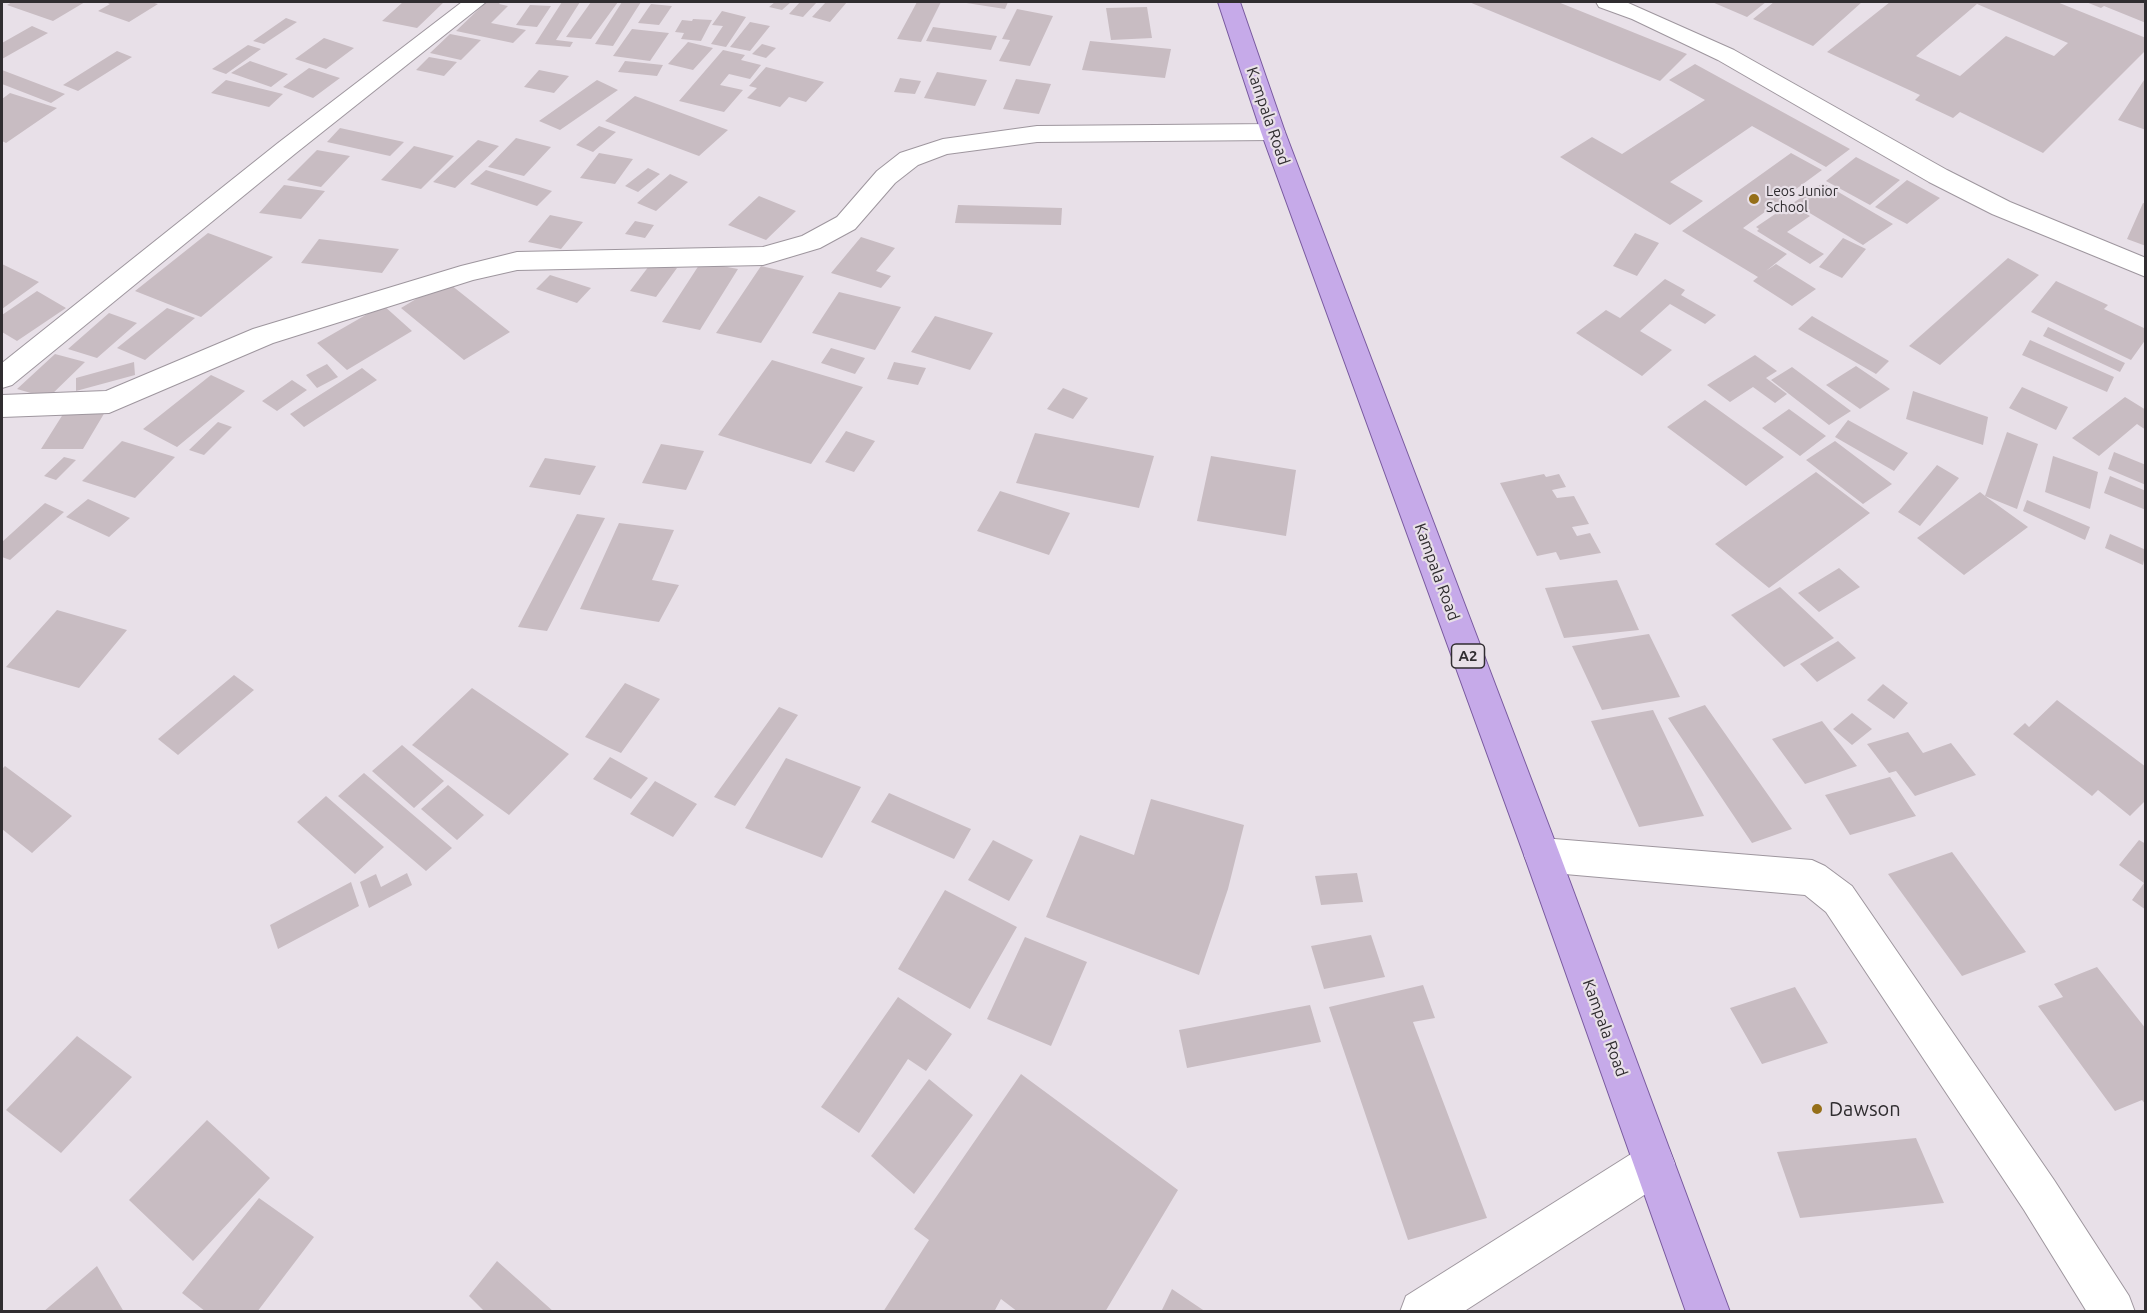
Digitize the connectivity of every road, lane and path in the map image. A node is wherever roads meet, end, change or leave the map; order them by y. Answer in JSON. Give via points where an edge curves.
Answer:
{"nodes":[{"id":1,"x":475,"y":2,"type":"edge"},
{"id":2,"x":1229,"y":2,"type":"edge"},
{"id":3,"x":1607,"y":2,"type":"edge"},
{"id":4,"x":1273,"y":132,"type":"junction"},
{"id":5,"x":2145,"y":268,"type":"edge"},
{"id":6,"x":2,"y":378,"type":"edge"},
{"id":7,"x":2,"y":405,"type":"edge"},
{"id":8,"x":1542,"y":855,"type":"junction"},
{"id":9,"x":1654,"y":1164,"type":"junction"},
{"id":10,"x":1422,"y":1311,"type":"edge"},
{"id":11,"x":1707,"y":1311,"type":"edge"},
{"id":12,"x":2113,"y":1311,"type":"edge"}],
"edges":[{"from":1,"to":6,"type":"street"},
{"from":2,"to":4,"type":"main road","name":"Kampala Road","number":"A2"},
{"from":3,"to":5,"type":"street","via":[[1726,55],[2001,208]]},
{"from":4,"to":7,"type":"street","via":[[1037,134],[943,147],[909,159],[886,177],[846,223],[811,242],[763,256],[518,261],[263,336],[109,402]]},
{"from":4,"to":8,"type":"main road","name":"Kampala Road","number":"A2"},
{"from":8,"to":9,"type":"main road","name":"Kampala Road","number":"A2"},
{"from":8,"to":12,"type":"street","via":[[1812,878],[1839,899]]},
{"from":9,"to":10,"type":"street"},
{"from":9,"to":11,"type":"main road","name":"Kampala Road","number":"A2"}]}
